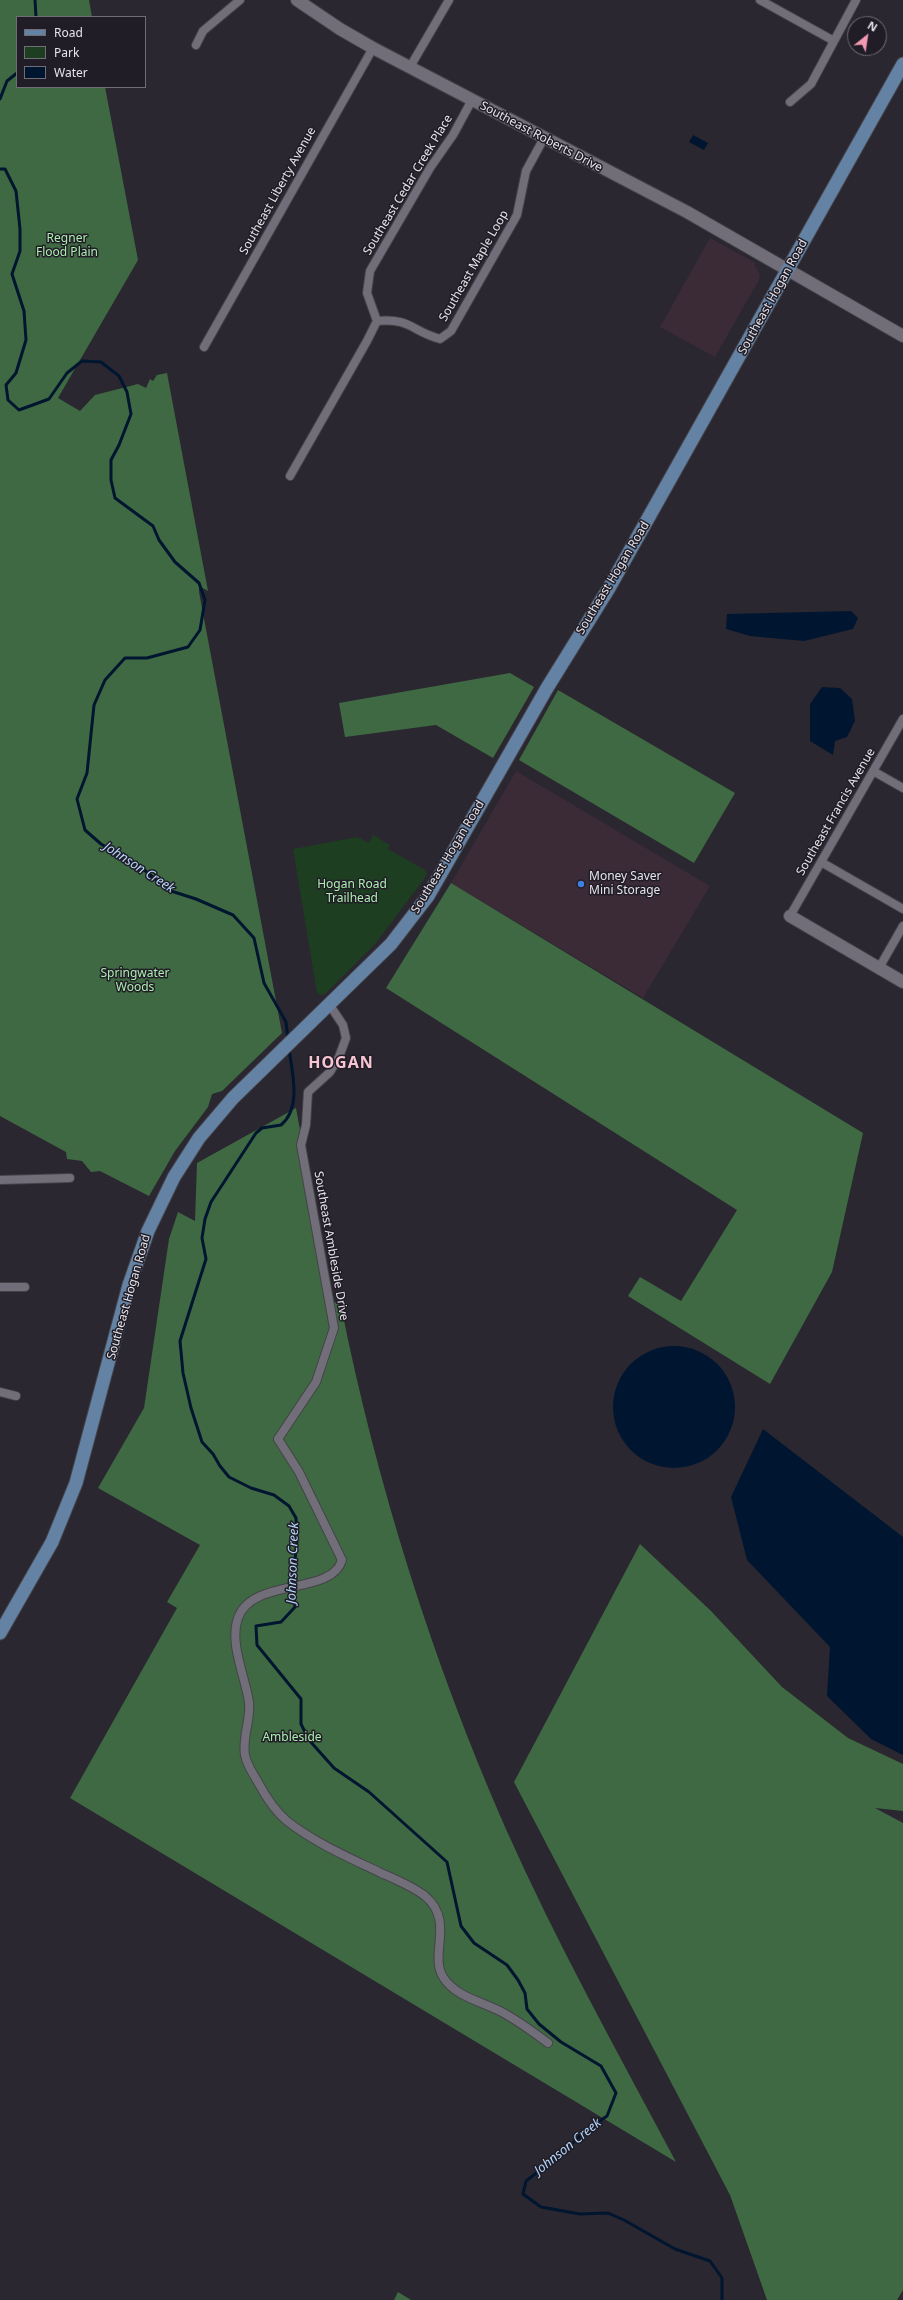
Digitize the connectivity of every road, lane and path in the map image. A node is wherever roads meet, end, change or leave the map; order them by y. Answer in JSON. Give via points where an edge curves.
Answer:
{"nodes":[{"id":1,"x":240,"y":0,"type":"edge"},
{"id":2,"x":297,"y":0,"type":"edge"},
{"id":3,"x":449,"y":0,"type":"edge"},
{"id":4,"x":760,"y":0,"type":"edge"},
{"id":5,"x":856,"y":0,"type":"edge"},
{"id":6,"x":834,"y":41,"type":"junction"},
{"id":7,"x":196,"y":46,"type":"dead end"},
{"id":8,"x":373,"y":48,"type":"junction"},
{"id":9,"x":903,"y":64,"type":"edge"},
{"id":10,"x":410,"y":67,"type":"junction"},
{"id":11,"x":472,"y":100,"type":"junction"},
{"id":12,"x":790,"y":102,"type":"dead end"},
{"id":13,"x":544,"y":138,"type":"junction"},
{"id":14,"x":789,"y":269,"type":"junction"},
{"id":15,"x":377,"y":321,"type":"junction"},
{"id":16,"x":903,"y":336,"type":"edge"},
{"id":17,"x":204,"y":347,"type":"dead end"},
{"id":18,"x":290,"y":476,"type":"dead end"},
{"id":19,"x":903,"y":718,"type":"edge"},
{"id":20,"x":873,"y":771,"type":"junction"},
{"id":21,"x":903,"y":788,"type":"edge"},
{"id":22,"x":821,"y":862,"type":"junction"},
{"id":23,"x":903,"y":909,"type":"edge"},
{"id":24,"x":790,"y":916,"type":"joint"},
{"id":25,"x":903,"y":926,"type":"edge"},
{"id":26,"x":879,"y":968,"type":"junction"},
{"id":27,"x":903,"y":982,"type":"edge"},
{"id":28,"x":329,"y":1004,"type":"junction"},
{"id":29,"x":70,"y":1178,"type":"dead end"},
{"id":30,"x":0,"y":1180,"type":"edge"},
{"id":31,"x":0,"y":1287,"type":"edge"},
{"id":32,"x":25,"y":1287,"type":"dead end"},
{"id":33,"x":0,"y":1392,"type":"edge"},
{"id":34,"x":16,"y":1396,"type":"dead end"},
{"id":35,"x":0,"y":1633,"type":"edge"},
{"id":36,"x":548,"y":2043,"type":"dead end"}],
"edges":[{"from":1,"to":7,"type":"street","via":[[203,31]]},
{"from":2,"to":8,"type":"street","name":"Southeast Roberts Drive"},
{"from":3,"to":10,"type":"street"},
{"from":4,"to":6,"type":"street"},
{"from":5,"to":6,"type":"street"},
{"from":6,"to":12,"type":"street","via":[[811,84]]},
{"from":8,"to":10,"type":"street","name":"Southeast Roberts Drive"},
{"from":8,"to":17,"type":"street","name":"Southeast Liberty Avenue"},
{"from":9,"to":14,"type":"main road","name":"Southeast Hogan Road"},
{"from":10,"to":11,"type":"street","name":"Southeast Roberts Drive"},
{"from":11,"to":13,"type":"street","name":"Southeast Roberts Drive"},
{"from":11,"to":15,"type":"street","name":"Southeast Cedar Creek Place","via":[[370,271],[367,293]]},
{"from":13,"to":14,"type":"street","name":"Southeast Roberts Drive","via":[[687,212]]},
{"from":13,"to":15,"type":"street","name":"Southeast Maple Loop","via":[[526,172],[518,215],[451,331],[440,339],[428,336],[403,321]]},
{"from":14,"to":16,"type":"street","name":"Southeast Roberts Drive"},
{"from":14,"to":28,"type":"main road","name":"Southeast Hogan Road","via":[[609,588],[547,688],[437,881],[391,944]]},
{"from":15,"to":18,"type":"street"},
{"from":19,"to":20,"type":"street","name":"Southeast Francis Avenue"},
{"from":20,"to":21,"type":"street"},
{"from":20,"to":22,"type":"street","name":"Southeast Francis Avenue"},
{"from":22,"to":23,"type":"street"},
{"from":22,"to":24,"type":"street","name":"Southeast Francis Avenue"},
{"from":24,"to":26,"type":"street"},
{"from":25,"to":26,"type":"street"},
{"from":26,"to":27,"type":"street"},
{"from":28,"to":35,"type":"main road","name":"Southeast Hogan Road","via":[[280,1050],[212,1121],[166,1192],[148,1231],[129,1285],[76,1483],[52,1542]]},
{"from":28,"to":36,"type":"street","name":"Southeast Ambleside Drive","via":[[343,1025],[346,1038],[330,1072],[308,1092],[307,1118],[301,1145],[334,1328],[316,1382],[278,1439],[299,1472],[342,1560],[338,1570],[318,1580],[290,1586],[252,1601],[238,1618],[236,1640],[249,1710],[244,1745],[248,1766],[266,1797],[286,1820],[343,1854],[409,1885],[435,1906],[439,1918],[439,1965],[442,1976],[453,1988],[470,1999],[522,2023]]},
{"from":29,"to":30,"type":"street"},
{"from":31,"to":32,"type":"street"},
{"from":33,"to":34,"type":"street"}]}
